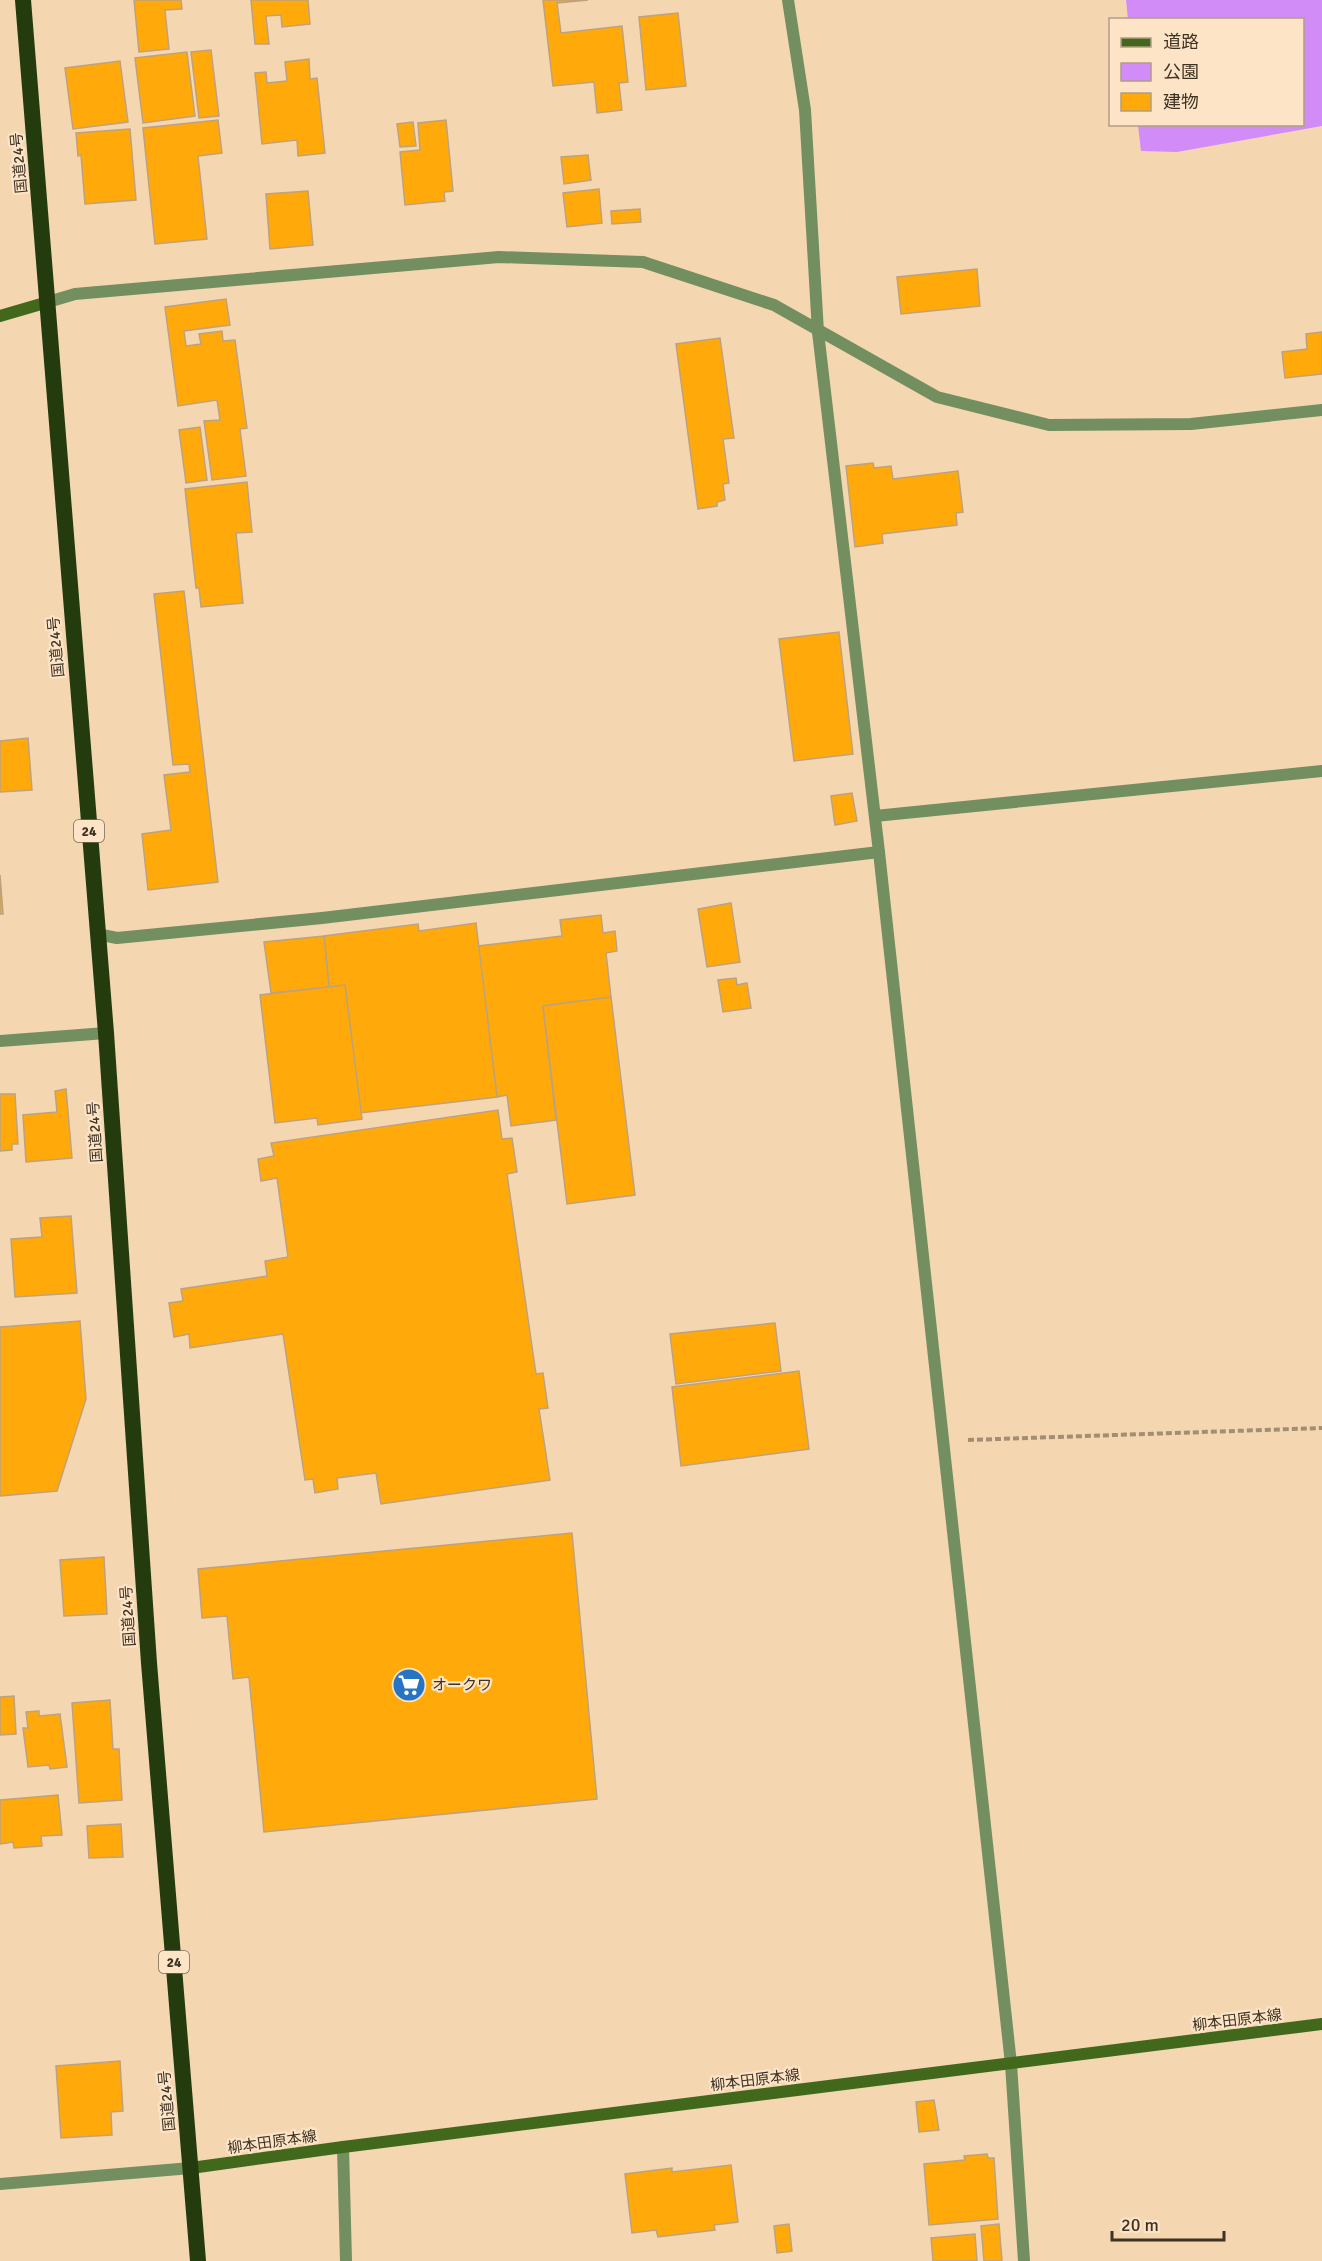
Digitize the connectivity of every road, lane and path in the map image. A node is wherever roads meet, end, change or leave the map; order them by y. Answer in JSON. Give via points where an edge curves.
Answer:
{"nodes":[{"id":1,"x":23,"y":0,"type":"edge"},
{"id":2,"x":788,"y":0,"type":"edge"},
{"id":3,"x":48,"y":302,"type":"junction"},
{"id":4,"x":0,"y":315,"type":"edge"},
{"id":5,"x":818,"y":332,"type":"junction"},
{"id":6,"x":1322,"y":410,"type":"edge"},
{"id":7,"x":1322,"y":771,"type":"edge"},
{"id":8,"x":875,"y":816,"type":"junction"},
{"id":9,"x":879,"y":852,"type":"junction"},
{"id":10,"x":97,"y":934,"type":"junction"},
{"id":11,"x":106,"y":1033,"type":"junction"},
{"id":12,"x":0,"y":1041,"type":"edge"},
{"id":13,"x":1322,"y":1428,"type":"edge"},
{"id":14,"x":943,"y":1441,"type":"junction"},
{"id":15,"x":1322,"y":2024,"type":"edge"},
{"id":16,"x":1011,"y":2064,"type":"junction"},
{"id":17,"x":343,"y":2147,"type":"junction"},
{"id":18,"x":191,"y":2168,"type":"junction"},
{"id":19,"x":0,"y":2184,"type":"edge"},
{"id":20,"x":198,"y":2261,"type":"edge"},
{"id":21,"x":346,"y":2261,"type":"edge"},
{"id":22,"x":1024,"y":2261,"type":"edge"}],
"edges":[{"from":1,"to":3,"type":"highway","name":"国道24号","number":"24"},
{"from":2,"to":5,"type":"street","via":[[805,110]]},
{"from":3,"to":4,"type":"main road"},
{"from":3,"to":5,"type":"street","via":[[75,294],[499,257],[643,262],[774,305]]},
{"from":3,"to":10,"type":"highway","name":"国道24号","number":"24"},
{"from":5,"to":6,"type":"street","via":[[937,397],[1050,425],[1191,424]]},
{"from":5,"to":8,"type":"street"},
{"from":7,"to":8,"type":"street"},
{"from":8,"to":9,"type":"street"},
{"from":9,"to":10,"type":"street","via":[[310,919],[117,938]]},
{"from":9,"to":14,"type":"street"},
{"from":10,"to":11,"type":"highway","name":"国道24号","number":"24"},
{"from":11,"to":12,"type":"street"},
{"from":11,"to":18,"type":"highway","name":"国道24号","number":"24","via":[[153,1708]]},
{"from":13,"to":14,"type":"path"},
{"from":14,"to":16,"type":"street"},
{"from":15,"to":16,"type":"main road","name":"柳本田原本線"},
{"from":16,"to":17,"type":"main road","name":"柳本田原本線"},
{"from":16,"to":22,"type":"street"},
{"from":17,"to":18,"type":"main road","name":"柳本田原本線"},
{"from":17,"to":21,"type":"street"},
{"from":18,"to":19,"type":"street"},
{"from":18,"to":20,"type":"highway","name":"国道24号","number":"24"}]}
